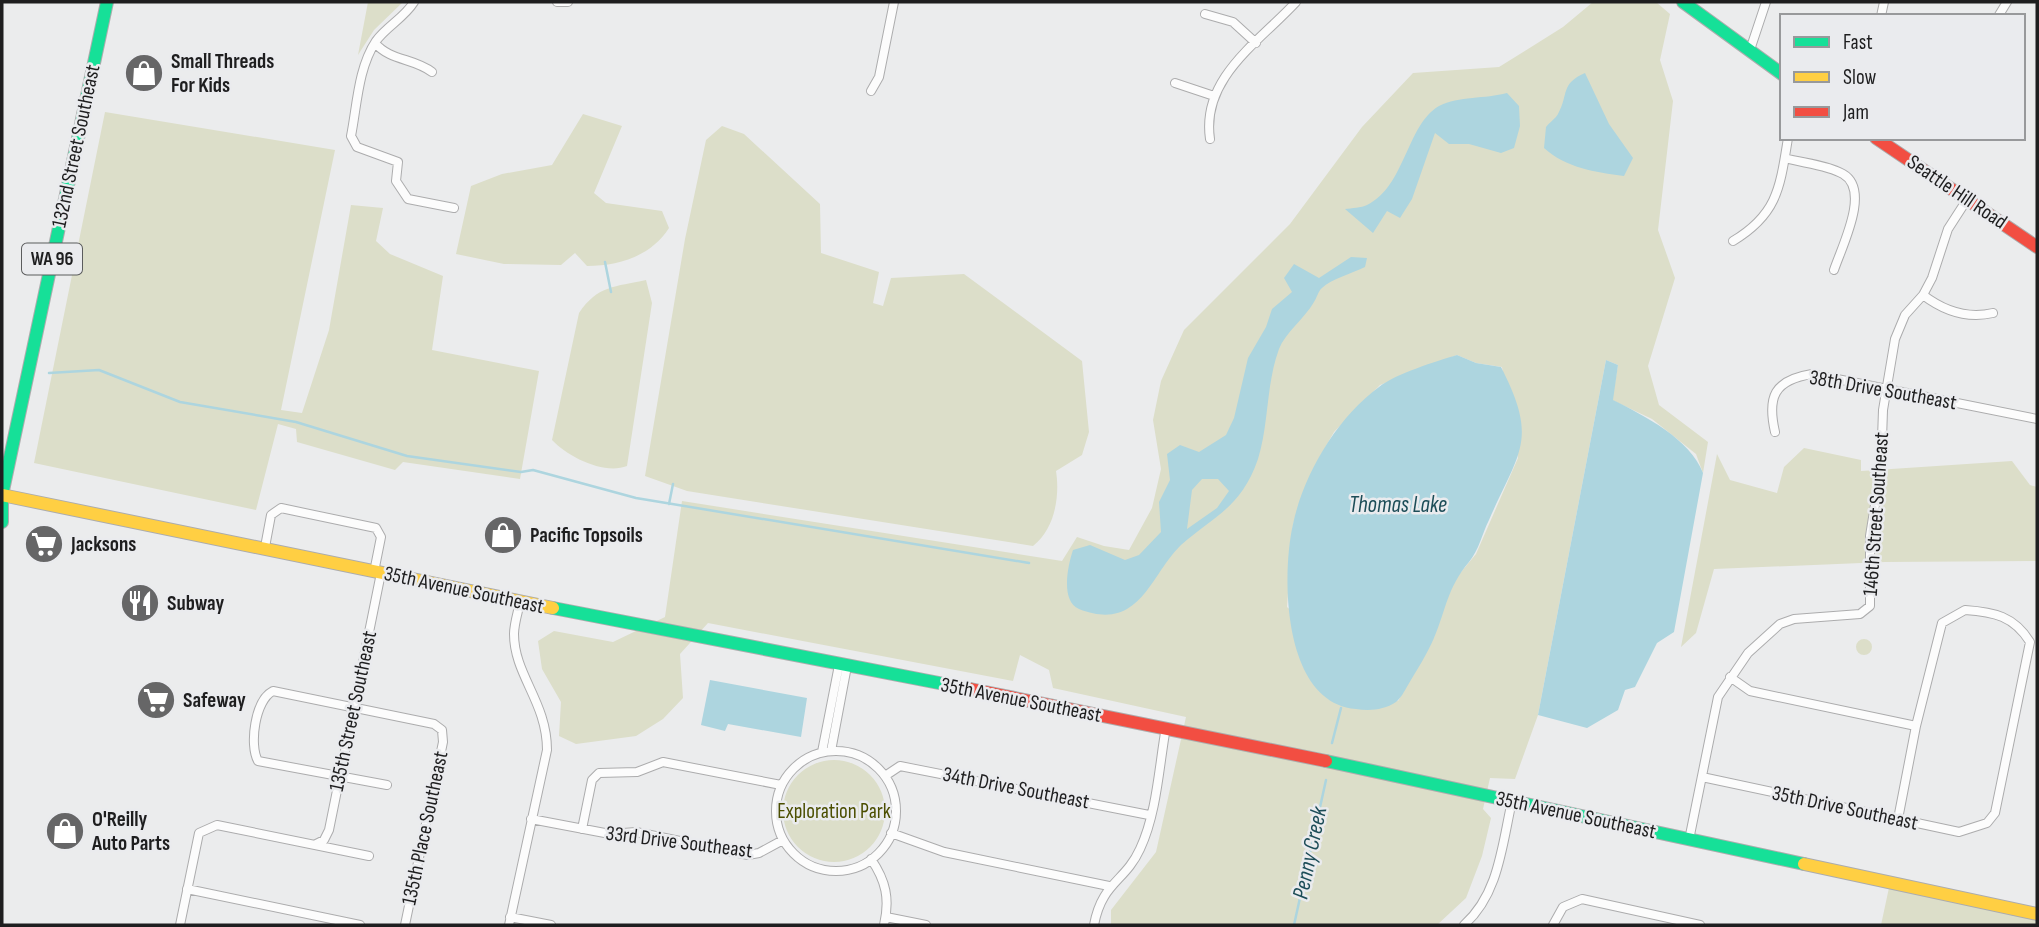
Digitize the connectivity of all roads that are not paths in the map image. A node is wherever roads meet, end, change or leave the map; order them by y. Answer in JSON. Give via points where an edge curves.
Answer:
{"nodes":[{"id":1,"x":107,"y":2,"type":"edge"},
{"id":2,"x":414,"y":2,"type":"edge"},
{"id":3,"x":557,"y":2,"type":"edge"},
{"id":4,"x":568,"y":2,"type":"edge"},
{"id":5,"x":894,"y":2,"type":"edge"},
{"id":6,"x":1296,"y":2,"type":"edge"},
{"id":7,"x":1683,"y":2,"type":"edge"},
{"id":8,"x":1766,"y":2,"type":"edge"},
{"id":9,"x":1205,"y":14,"type":"dead end"},
{"id":10,"x":375,"y":43,"type":"junction"},
{"id":11,"x":1255,"y":43,"type":"junction"},
{"id":12,"x":1750,"y":50,"type":"junction"},
{"id":13,"x":432,"y":72,"type":"dead end"},
{"id":14,"x":1780,"y":72,"type":"edge"},
{"id":15,"x":1175,"y":83,"type":"dead end"},
{"id":16,"x":871,"y":90,"type":"dead end"},
{"id":17,"x":1214,"y":96,"type":"junction"},
{"id":18,"x":1210,"y":139,"type":"dead end"},
{"id":19,"x":1788,"y":140,"type":"edge"},
{"id":20,"x":1879,"y":140,"type":"edge"},
{"id":21,"x":1785,"y":158,"type":"junction"},
{"id":22,"x":1968,"y":198,"type":"junction"},
{"id":23,"x":454,"y":208,"type":"dead end"},
{"id":24,"x":1733,"y":241,"type":"dead end"},
{"id":25,"x":2037,"y":247,"type":"edge"},
{"id":26,"x":1834,"y":270,"type":"dead end"},
{"id":27,"x":1923,"y":295,"type":"junction"},
{"id":28,"x":1993,"y":313,"type":"dead end"},
{"id":29,"x":1886,"y":389,"type":"junction"},
{"id":30,"x":2037,"y":419,"type":"edge"},
{"id":31,"x":1775,"y":432,"type":"dead end"},
{"id":32,"x":2,"y":495,"type":"edge"},
{"id":33,"x":2,"y":522,"type":"edge"},
{"id":34,"x":265,"y":547,"type":"junction"},
{"id":35,"x":378,"y":572,"type":"junction"},
{"id":36,"x":520,"y":602,"type":"junction"},
{"id":37,"x":843,"y":665,"type":"junction"},
{"id":38,"x":1730,"y":677,"type":"junction"},
{"id":39,"x":354,"y":707,"type":"junction"},
{"id":40,"x":1916,"y":726,"type":"junction"},
{"id":41,"x":1166,"y":727,"type":"junction"},
{"id":42,"x":827,"y":751,"type":"junction"},
{"id":43,"x":338,"y":776,"type":"junction"},
{"id":44,"x":885,"y":776,"type":"junction"},
{"id":45,"x":1702,"y":778,"type":"junction"},
{"id":46,"x":387,"y":785,"type":"dead end"},
{"id":47,"x":781,"y":785,"type":"junction"},
{"id":48,"x":1512,"y":801,"type":"junction"},
{"id":49,"x":1149,"y":815,"type":"junction"},
{"id":50,"x":531,"y":819,"type":"junction"},
{"id":51,"x":1898,"y":819,"type":"junction"},
{"id":52,"x":582,"y":829,"type":"junction"},
{"id":53,"x":891,"y":833,"type":"junction"},
{"id":54,"x":1689,"y":839,"type":"junction"},
{"id":55,"x":783,"y":840,"type":"junction"},
{"id":56,"x":316,"y":844,"type":"junction"},
{"id":57,"x":369,"y":856,"type":"dead end"},
{"id":58,"x":872,"y":859,"type":"junction"},
{"id":59,"x":1109,"y":886,"type":"junction"},
{"id":60,"x":187,"y":889,"type":"junction"},
{"id":61,"x":2037,"y":914,"type":"edge"},
{"id":62,"x":510,"y":921,"type":"edge"},
{"id":63,"x":885,"y":921,"type":"edge"},
{"id":64,"x":180,"y":925,"type":"edge"},
{"id":65,"x":359,"y":925,"type":"edge"},
{"id":66,"x":405,"y":925,"type":"edge"},
{"id":67,"x":551,"y":925,"type":"edge"},
{"id":68,"x":926,"y":925,"type":"edge"},
{"id":69,"x":1094,"y":925,"type":"edge"},
{"id":70,"x":1464,"y":925,"type":"edge"},
{"id":71,"x":1553,"y":925,"type":"edge"},
{"id":72,"x":1700,"y":925,"type":"edge"}],
"edges":[{"from":1,"to":32,"type":"street","name":"132nd Street Southeast","number":"WA 96"},
{"from":2,"to":10,"type":"street"},
{"from":3,"to":4,"type":"street"},
{"from":5,"to":16,"type":"street","via":[[879,77]]},
{"from":6,"to":11,"type":"street"},
{"from":7,"to":12,"type":"street"},
{"from":8,"to":12,"type":"street"},
{"from":9,"to":11,"type":"street","via":[[1234,22]]},
{"from":10,"to":13,"type":"street","via":[[384,54],[421,64]]},
{"from":10,"to":23,"type":"street","via":[[364,66],[351,136],[357,147],[398,162],[396,181],[408,199]]},
{"from":11,"to":17,"type":"street","via":[[1233,65]]},
{"from":12,"to":14,"type":"street"},
{"from":15,"to":17,"type":"street"},
{"from":17,"to":18,"type":"street"},
{"from":19,"to":21,"type":"street"},
{"from":20,"to":22,"type":"street","name":"Seattle Hill Road"},
{"from":21,"to":24,"type":"street","via":[[1769,212]]},
{"from":21,"to":26,"type":"street","via":[[1842,173],[1854,184],[1856,201]]},
{"from":22,"to":25,"type":"street","name":"Seattle Hill Road"},
{"from":22,"to":27,"type":"street","name":"146th Street Southeast","via":[[1948,229]]},
{"from":27,"to":28,"type":"street","via":[[1944,310],[1979,316]]},
{"from":27,"to":29,"type":"street","name":"146th Street Southeast","via":[[1905,315],[1895,339]]},
{"from":29,"to":30,"type":"street","name":"38th Drive Southeast"},
{"from":29,"to":31,"type":"street","name":"38th Drive Southeast","via":[[1812,374],[1794,377],[1780,386],[1772,399]]},
{"from":29,"to":38,"type":"street","name":"146th Street Southeast","via":[[1881,468],[1870,536],[1870,606],[1860,614],[1780,624]]},
{"from":32,"to":33,"type":"street","name":"132nd Street Southeast","number":"WA 96"},
{"from":32,"to":34,"type":"street","name":"35th Avenue Southeast"},
{"from":34,"to":35,"type":"street","name":"35th Avenue Southeast"},
{"from":34,"to":35,"type":"street","name":"135th Street Southeast","via":[[271,515],[281,508],[376,528],[381,537]]},
{"from":35,"to":36,"type":"street","name":"35th Avenue Southeast"},
{"from":35,"to":39,"type":"street","name":"135th Street Southeast"},
{"from":36,"to":37,"type":"street","name":"35th Avenue Southeast"},
{"from":36,"to":50,"type":"street","via":[[513,633],[516,650],[547,729],[547,750]]},
{"from":37,"to":41,"type":"street","name":"35th Avenue Southeast"},
{"from":37,"to":42,"type":"street"},
{"from":38,"to":40,"type":"street","via":[[1750,691]]},
{"from":38,"to":45,"type":"street","name":"146th Street Southeast","via":[[1718,697]]},
{"from":39,"to":43,"type":"street","name":"135th Street Southeast"},
{"from":39,"to":43,"type":"street","via":[[273,691],[261,703],[253,747],[258,761]]},
{"from":39,"to":66,"type":"street","name":"135th Place Southeast","via":[[434,724],[442,730]]},
{"from":40,"to":51,"type":"street"},
{"from":40,"to":51,"type":"street","name":"35th Drive Southeast","via":[[1942,623],[1965,610],[2006,617],[2020,625],[2030,642],[1995,813],[1987,823],[1959,832]]},
{"from":41,"to":48,"type":"street","name":"35th Avenue Southeast"},
{"from":41,"to":49,"type":"street"},
{"from":42,"to":44,"type":"street","via":[[870,761]]},
{"from":42,"to":47,"type":"street","via":[[798,764]]},
{"from":43,"to":46,"type":"street"},
{"from":43,"to":56,"type":"street","name":"135th Street Southeast","via":[[329,830]]},
{"from":44,"to":49,"type":"street","name":"34th Drive Southeast","via":[[900,766]]},
{"from":44,"to":53,"type":"street","via":[[895,809]]},
{"from":45,"to":51,"type":"street","name":"35th Drive Southeast"},
{"from":45,"to":54,"type":"street","name":"146th Street Southeast"},
{"from":47,"to":52,"type":"street","via":[[663,762],[636,772],[599,773],[592,780]]},
{"from":47,"to":55,"type":"street","via":[[776,803]]},
{"from":48,"to":54,"type":"street","name":"35th Avenue Southeast"},
{"from":48,"to":70,"type":"street","via":[[1491,890]]},
{"from":49,"to":59,"type":"street","via":[[1141,847],[1130,866]]},
{"from":50,"to":52,"type":"street","name":"33rd Drive Southeast"},
{"from":50,"to":62,"type":"street"},
{"from":52,"to":55,"type":"street","name":"33rd Drive Southeast","via":[[636,832],[748,855]]},
{"from":53,"to":58,"type":"street"},
{"from":53,"to":59,"type":"street","via":[[944,852]]},
{"from":54,"to":61,"type":"street","name":"35th Avenue Southeast"},
{"from":55,"to":58,"type":"street","via":[[800,859],[823,869],[840,871]]},
{"from":56,"to":57,"type":"street"},
{"from":56,"to":60,"type":"street","via":[[216,825],[206,828],[199,833]]},
{"from":58,"to":63,"type":"street","via":[[884,878],[888,899]]},
{"from":59,"to":69,"type":"street"},
{"from":60,"to":64,"type":"street"},
{"from":60,"to":65,"type":"street"},
{"from":62,"to":67,"type":"street"},
{"from":63,"to":68,"type":"street"},
{"from":71,"to":72,"type":"street","via":[[1563,908],[1582,899]]}]}
